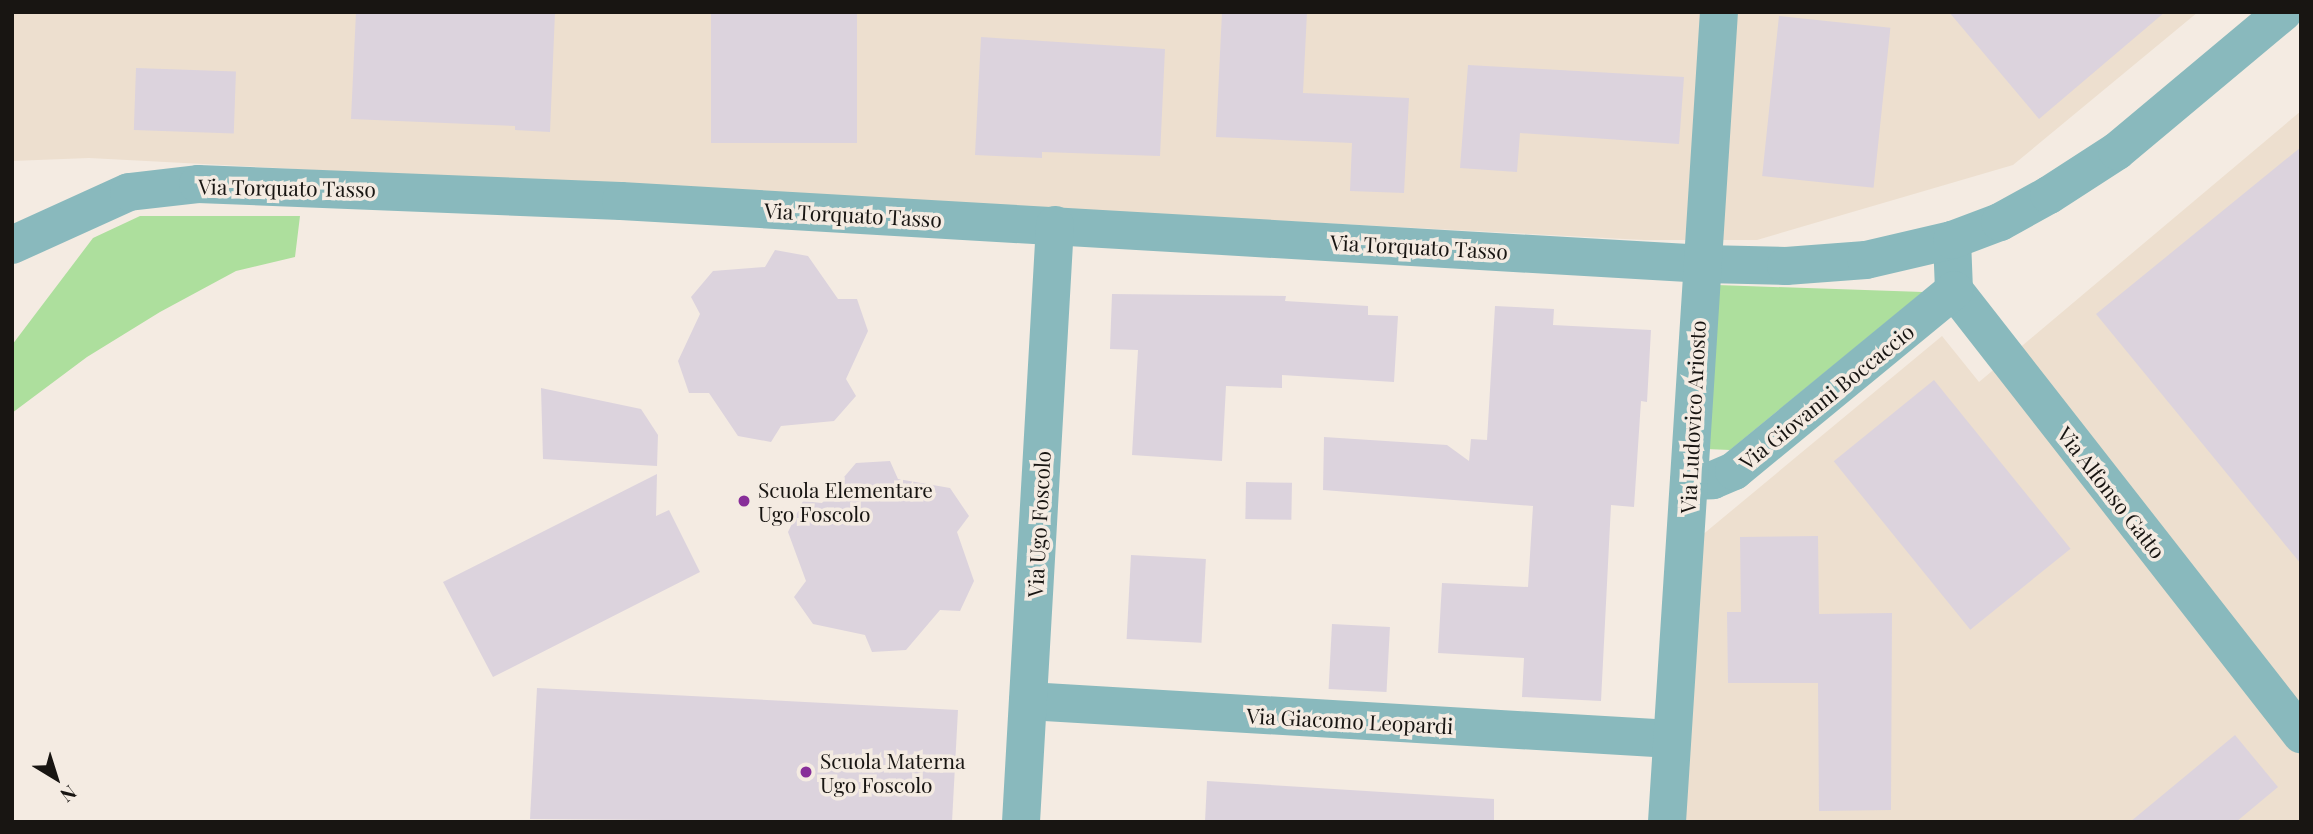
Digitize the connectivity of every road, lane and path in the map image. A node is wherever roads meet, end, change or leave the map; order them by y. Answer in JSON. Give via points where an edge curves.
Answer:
{"nodes":[{"id":1,"x":1720,"y":12,"type":"edge"},
{"id":2,"x":2283,"y":12,"type":"edge"},
{"id":3,"x":1055,"y":225,"type":"junction"},
{"id":4,"x":1952,"y":240,"type":"junction"},
{"id":5,"x":12,"y":244,"type":"edge"},
{"id":6,"x":1704,"y":264,"type":"junction"},
{"id":7,"x":1954,"y":290,"type":"junction"},
{"id":8,"x":1689,"y":481,"type":"junction"},
{"id":9,"x":1028,"y":701,"type":"junction"},
{"id":10,"x":2301,"y":734,"type":"edge"},
{"id":11,"x":1672,"y":739,"type":"junction"},
{"id":12,"x":1021,"y":822,"type":"edge"},
{"id":13,"x":1667,"y":822,"type":"edge"}],
"edges":[{"from":1,"to":6,"type":"street","name":"Via Ludovico Ariosto"},
{"from":2,"to":4,"type":"street","via":[[2117,151],[2010,217]]},
{"from":3,"to":5,"type":"street","name":"Via Torquato Tasso","via":[[327,186],[198,184],[129,192]]},
{"from":3,"to":6,"type":"street","name":"Via Torquato Tasso"},
{"from":3,"to":9,"type":"street","name":"Via Ugo Foscolo"},
{"from":4,"to":6,"type":"street","via":[[1866,260],[1786,266]]},
{"from":4,"to":7,"type":"street"},
{"from":6,"to":8,"type":"street","name":"Via Ludovico Ariosto"},
{"from":7,"to":8,"type":"street","name":"Via Giovanni Boccaccio","via":[[1734,471],[1713,480]]},
{"from":7,"to":10,"type":"street","name":"Via Alfonso Gatto"},
{"from":8,"to":11,"type":"street","name":"Via Ludovico Ariosto"},
{"from":9,"to":11,"type":"street","name":"Via Giacomo Leopardi"},
{"from":9,"to":12,"type":"street","name":"Via Ugo Foscolo"},
{"from":11,"to":13,"type":"street","name":"Via Ludovico Ariosto"}]}
